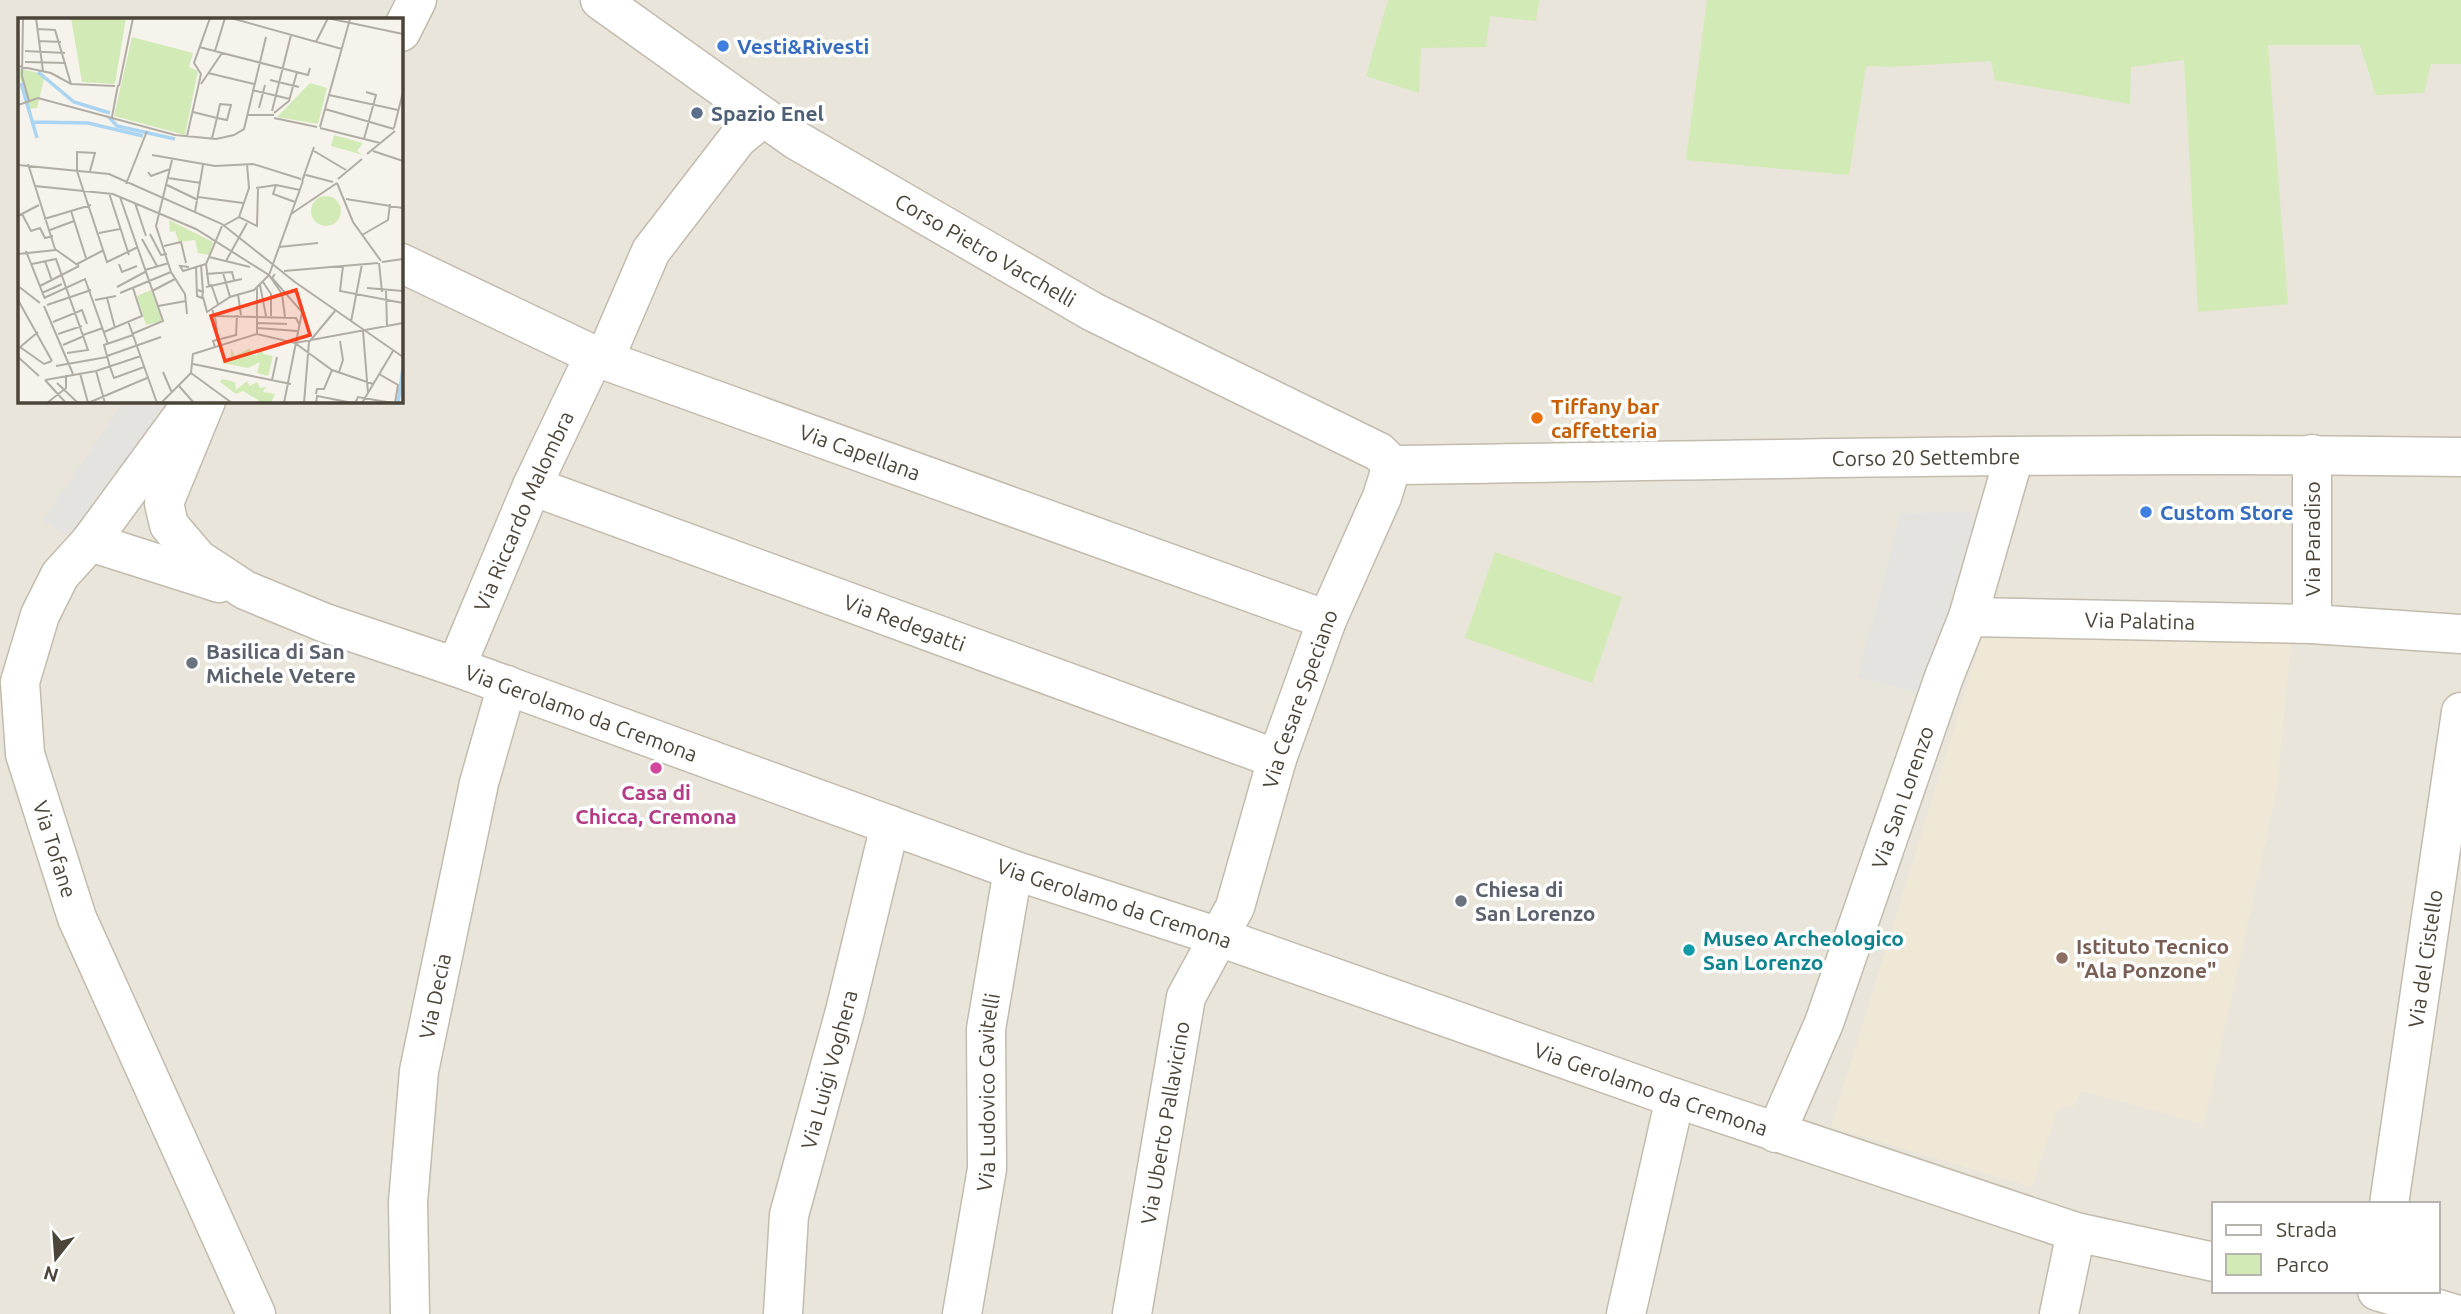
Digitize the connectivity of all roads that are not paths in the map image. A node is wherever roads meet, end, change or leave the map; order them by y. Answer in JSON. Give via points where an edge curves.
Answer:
{"nodes":[{"id":1,"x":417,"y":0,"type":"edge"},
{"id":2,"x":600,"y":0,"type":"edge"},
{"id":3,"x":402,"y":30,"type":"edge"},
{"id":4,"x":764,"y":117,"type":"junction"},
{"id":5,"x":402,"y":264,"type":"edge"},
{"id":6,"x":599,"y":358,"type":"junction"},
{"id":7,"x":193,"y":402,"type":"edge"},
{"id":8,"x":206,"y":402,"type":"edge"},
{"id":9,"x":2312,"y":454,"type":"junction"},
{"id":10,"x":2014,"y":457,"type":"junction"},
{"id":11,"x":2461,"y":457,"type":"edge"},
{"id":12,"x":1391,"y":465,"type":"junction"},
{"id":13,"x":532,"y":486,"type":"junction"},
{"id":14,"x":90,"y":542,"type":"junction"},
{"id":15,"x":245,"y":590,"type":"junction"},
{"id":16,"x":1968,"y":617,"type":"junction"},
{"id":17,"x":1327,"y":620,"type":"junction"},
{"id":18,"x":2312,"y":624,"type":"junction"},
{"id":19,"x":2461,"y":635,"type":"edge"},
{"id":20,"x":456,"y":667,"type":"junction"},
{"id":21,"x":507,"y":685,"type":"junction"},
{"id":22,"x":2461,"y":712,"type":"edge"},
{"id":23,"x":1277,"y":759,"type":"junction"},
{"id":24,"x":890,"y":825,"type":"junction"},
{"id":25,"x":1013,"y":870,"type":"junction"},
{"id":26,"x":1219,"y":937,"type":"junction"},
{"id":27,"x":1675,"y":1098,"type":"junction"},
{"id":28,"x":1776,"y":1132,"type":"junction"},
{"id":29,"x":2389,"y":1202,"type":"edge"},
{"id":30,"x":2076,"y":1232,"type":"junction"},
{"id":31,"x":2212,"y":1262,"type":"edge"},
{"id":32,"x":2385,"y":1300,"type":"edge"},
{"id":33,"x":256,"y":1314,"type":"edge"},
{"id":34,"x":410,"y":1314,"type":"edge"},
{"id":35,"x":783,"y":1314,"type":"edge"},
{"id":36,"x":962,"y":1314,"type":"edge"},
{"id":37,"x":1132,"y":1314,"type":"edge"},
{"id":38,"x":1626,"y":1314,"type":"edge"},
{"id":39,"x":2059,"y":1314,"type":"edge"},
{"id":40,"x":2455,"y":1314,"type":"edge"}],
"edges":[{"from":1,"to":3,"type":"street"},
{"from":2,"to":4,"type":"street","name":"Corso Pietro Vacchelli"},
{"from":4,"to":6,"type":"street","name":"Via Riccardo Malombra","via":[[738,138],[651,251]]},
{"from":4,"to":12,"type":"street","name":"Corso Pietro Vacchelli","via":[[1093,312],[1379,452]]},
{"from":5,"to":6,"type":"street","name":"Via Capellana"},
{"from":6,"to":13,"type":"street","name":"Via Riccardo Malombra"},
{"from":6,"to":17,"type":"street","name":"Via Capellana"},
{"from":7,"to":14,"type":"street","name":"Via Tofane"},
{"from":8,"to":15,"type":"street","name":"Via Gerolamo da Cremona","via":[[164,503],[169,525],[198,559]]},
{"from":9,"to":10,"type":"street","name":"Corso 20 Settembre"},
{"from":9,"to":11,"type":"street","name":"Corso 20 Settembre"},
{"from":9,"to":18,"type":"street","name":"Via Paradiso"},
{"from":10,"to":12,"type":"street","name":"Corso 20 Settembre"},
{"from":10,"to":16,"type":"street","name":"Via San Lorenzo"},
{"from":12,"to":17,"type":"street","name":"Via Cesare Speciano","via":[[1382,497]]},
{"from":13,"to":20,"type":"street","name":"Via Riccardo Malombra"},
{"from":13,"to":23,"type":"street","name":"Via Redegatti"},
{"from":14,"to":15,"type":"street"},
{"from":14,"to":33,"type":"street","name":"Via Tofane","via":[[60,575],[27,653],[20,682],[25,754],[77,918]]},
{"from":15,"to":20,"type":"street","name":"Via Gerolamo da Cremona"},
{"from":16,"to":18,"type":"street","name":"Via Palatina"},
{"from":16,"to":28,"type":"street","name":"Via San Lorenzo","via":[[1824,1023]]},
{"from":17,"to":23,"type":"street","name":"Via Cesare Speciano"},
{"from":18,"to":19,"type":"street","name":"Via Palatina"},
{"from":20,"to":21,"type":"street","name":"Via Gerolamo da Cremona"},
{"from":21,"to":24,"type":"street","name":"Via Gerolamo da Cremona"},
{"from":21,"to":34,"type":"street","name":"Via Decia","via":[[479,783],[419,1071],[408,1202]]},
{"from":22,"to":29,"type":"street","name":"Via del Cistello"},
{"from":23,"to":26,"type":"street","name":"Via Cesare Speciano","via":[[1235,907]]},
{"from":24,"to":25,"type":"street","name":"Via Gerolamo da Cremona"},
{"from":24,"to":35,"type":"street","name":"Via Luigi Voghera","via":[[789,1215]]},
{"from":25,"to":26,"type":"street","name":"Via Gerolamo da Cremona"},
{"from":25,"to":36,"type":"street","name":"Via Ludovico Cavitelli","via":[[986,1029],[987,1169]]},
{"from":26,"to":27,"type":"street","name":"Via Gerolamo da Cremona"},
{"from":26,"to":37,"type":"street","name":"Via Uberto Pallavicino","via":[[1186,997]]},
{"from":27,"to":28,"type":"street","name":"Via Gerolamo da Cremona"},
{"from":27,"to":38,"type":"street"},
{"from":28,"to":30,"type":"street","name":"Via Gerolamo da Cremona"},
{"from":30,"to":31,"type":"street","name":"Via Gerolamo da Cremona"},
{"from":30,"to":39,"type":"street"},
{"from":32,"to":40,"type":"street"}]}
